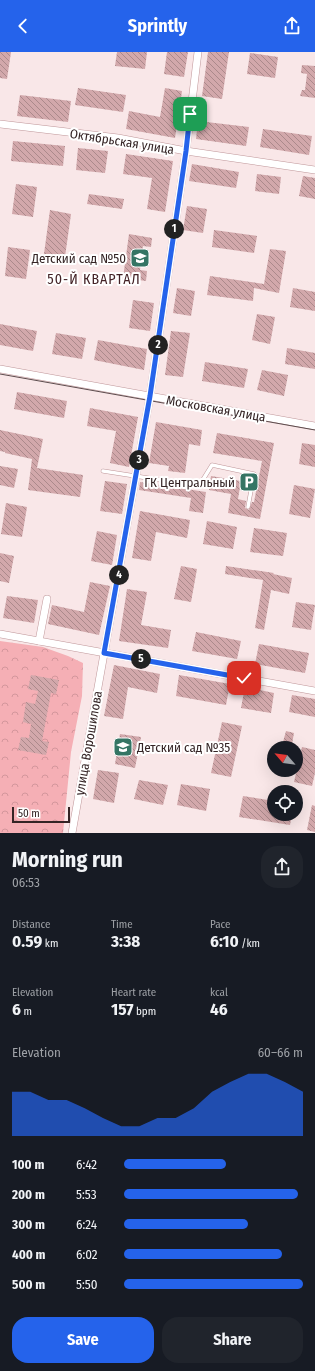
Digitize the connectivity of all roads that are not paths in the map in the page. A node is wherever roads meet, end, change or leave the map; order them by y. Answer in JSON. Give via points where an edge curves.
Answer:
{"nodes":[{"id":1,"x":198,"y":52,"type":"edge"},
{"id":2,"x":0,"y":124,"type":"edge"},
{"id":3,"x":186,"y":151,"type":"junction"},
{"id":4,"x":315,"y":170,"type":"edge"},
{"id":5,"x":0,"y":369,"type":"edge"},
{"id":6,"x":150,"y":396,"type":"junction"},
{"id":7,"x":315,"y":426,"type":"edge"},
{"id":8,"x":103,"y":471,"type":"dead end"},
{"id":9,"x":136,"y":476,"type":"junction"},
{"id":10,"x":248,"y":508,"type":"dead end"},
{"id":11,"x":47,"y":599,"type":"dead end"},
{"id":12,"x":0,"y":634,"type":"edge"},
{"id":13,"x":39,"y":641,"type":"junction"},
{"id":14,"x":104,"y":653,"type":"junction"},
{"id":15,"x":315,"y":691,"type":"edge"},
{"id":16,"x":72,"y":833,"type":"edge"}],
"edges":[{"from":1,"to":3,"type":"street","name":"улица Ворошилова"},
{"from":2,"to":3,"type":"street","name":"Октябрьская улица","via":[[118,138]]},
{"from":3,"to":4,"type":"street","name":"Октябрьская улица"},
{"from":3,"to":6,"type":"street","name":"улица Ворошилова"},
{"from":5,"to":6,"type":"street","name":"Московская улица"},
{"from":6,"to":7,"type":"street","name":"Московская улица"},
{"from":6,"to":9,"type":"street","name":"улица Ворошилова"},
{"from":8,"to":9,"type":"lane"},
{"from":9,"to":10,"type":"lane","via":[[199,486],[212,465],[254,474]]},
{"from":9,"to":14,"type":"street","name":"улица Ворошилова"},
{"from":11,"to":13,"type":"street"},
{"from":12,"to":13,"type":"street"},
{"from":13,"to":14,"type":"street"},
{"from":14,"to":15,"type":"street"},
{"from":14,"to":16,"type":"street","name":"улица Ворошилова"}]}
